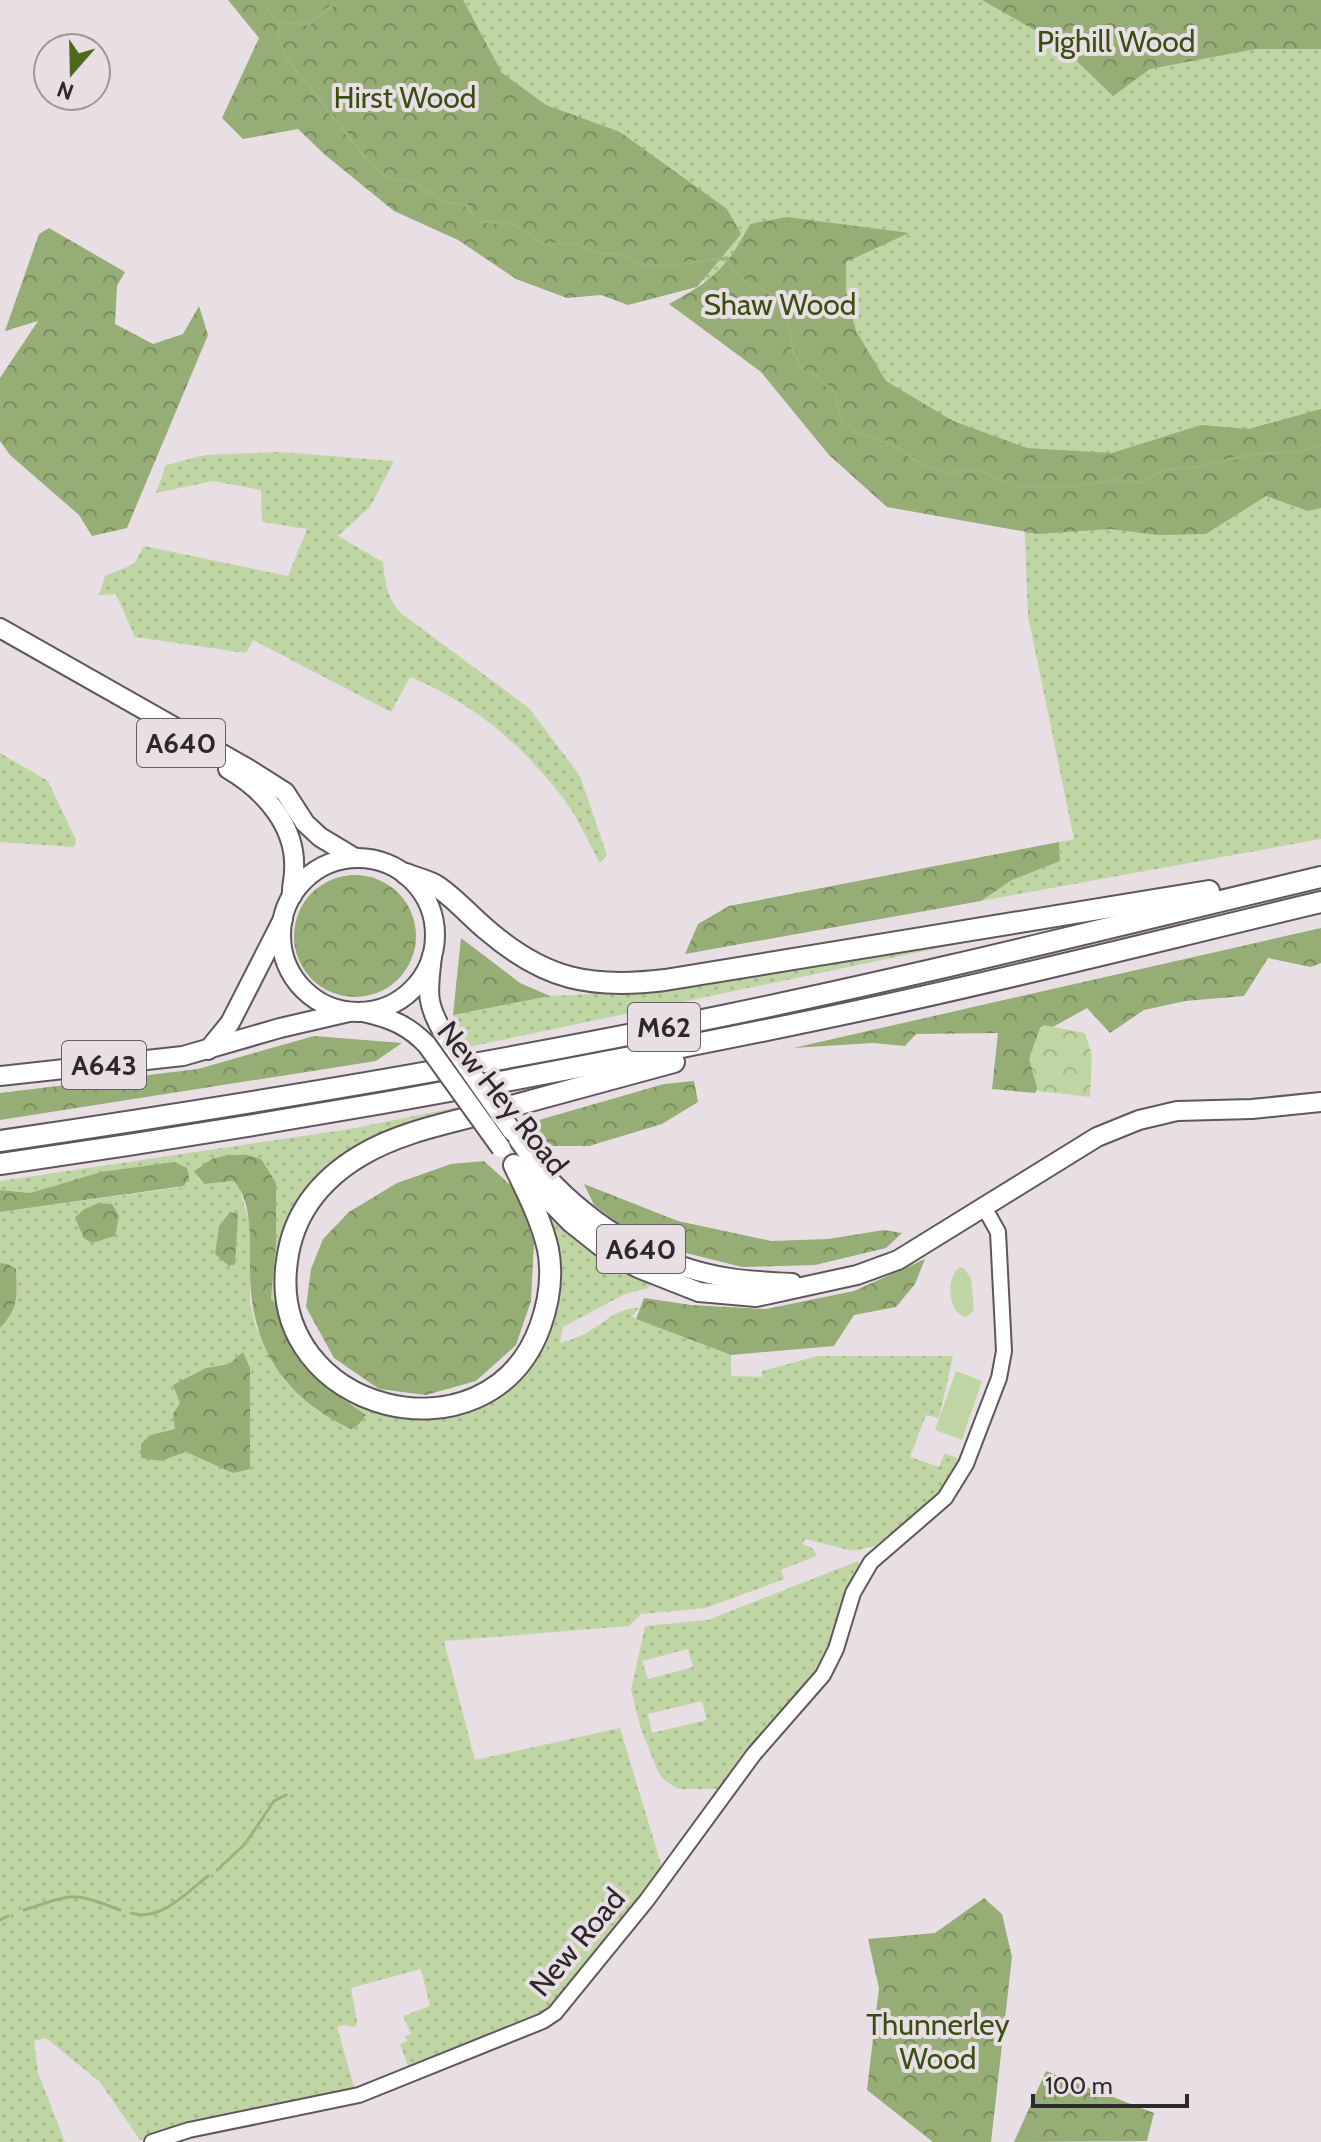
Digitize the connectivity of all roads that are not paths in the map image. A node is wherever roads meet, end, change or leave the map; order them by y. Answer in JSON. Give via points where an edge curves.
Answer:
{"nodes":[{"id":1,"x":0,"y":628,"type":"edge"},
{"id":2,"x":0,"y":641,"type":"edge"},
{"id":3,"x":315,"y":832,"type":"junction"},
{"id":4,"x":293,"y":858,"type":"junction"},
{"id":5,"x":355,"y":858,"type":"junction"},
{"id":6,"x":406,"y":874,"type":"junction"},
{"id":7,"x":1321,"y":875,"type":"edge"},
{"id":8,"x":292,"y":896,"type":"junction"},
{"id":9,"x":1321,"y":902,"type":"edge"},
{"id":10,"x":283,"y":919,"type":"junction"},
{"id":11,"x":432,"y":956,"type":"junction"},
{"id":12,"x":356,"y":1012,"type":"junction"},
{"id":13,"x":855,"y":1012,"type":"junction"},
{"id":14,"x":208,"y":1050,"type":"junction"},
{"id":15,"x":0,"y":1076,"type":"edge"},
{"id":16,"x":1321,"y":1102,"type":"edge"},
{"id":17,"x":0,"y":1141,"type":"edge"},
{"id":18,"x":508,"y":1156,"type":"junction"},
{"id":19,"x":0,"y":1164,"type":"edge"},
{"id":20,"x":984,"y":1207,"type":"junction"},
{"id":21,"x":813,"y":1285,"type":"junction"},
{"id":22,"x":152,"y":2142,"type":"edge"}],
"edges":[{"from":1,"to":3,"type":"main road","number":"A640","via":[[285,792]]},
{"from":2,"to":4,"type":"main road","number":"A640","via":[[236,774],[277,809]]},
{"from":3,"to":4,"type":"main road"},
{"from":3,"to":5,"type":"main road","number":"A640"},
{"from":4,"to":8,"type":"main road","number":"A640"},
{"from":5,"to":6,"type":"main road","number":"A640"},
{"from":5,"to":8,"type":"main road","number":"A640","via":[[313,873]]},
{"from":6,"to":7,"type":"highway","via":[[435,885],[531,963],[557,975],[607,984],[681,977]]},
{"from":6,"to":11,"type":"main road","number":"A640","via":[[433,915]]},
{"from":7,"to":17,"type":"highway","number":"M62","via":[[728,1015],[398,1078]]},
{"from":8,"to":10,"type":"main road","number":"A640"},
{"from":9,"to":13,"type":"highway","number":"M62"},
{"from":10,"to":12,"type":"main road","number":"A640","via":[[284,956],[305,991],[326,1005]]},
{"from":10,"to":14,"type":"main road","via":[[230,1023]]},
{"from":11,"to":12,"type":"main road","number":"A640","via":[[419,983],[404,997],[383,1008]]},
{"from":11,"to":21,"type":"main road","name":"New Hey Road","number":"A640","bridge":true,"via":[[428,998],[434,1017],[543,1174],[581,1210],[616,1236],[692,1269]]},
{"from":12,"to":14,"type":"main road","number":"A643"},
{"from":12,"to":18,"type":"main road","name":"New Hey Road","number":"A640","bridge":true,"via":[[411,1028]]},
{"from":13,"to":18,"type":"highway","via":[[410,1134],[336,1172],[314,1193],[293,1230],[287,1299],[304,1346],[350,1391],[405,1409],[457,1404],[496,1386],[524,1358],[545,1314],[550,1270],[537,1214]]},
{"from":13,"to":19,"type":"highway","number":"M62","via":[[413,1099]]},
{"from":14,"to":15,"type":"main road","number":"A643"},
{"from":16,"to":20,"type":"main road","name":"New Hey Road","number":"A640","via":[[1177,1111],[1139,1120],[1097,1137]]},
{"from":18,"to":21,"type":"main road","name":"New Hey Road","number":"A640","via":[[571,1223],[605,1250],[667,1280],[699,1292],[756,1297]]},
{"from":20,"to":21,"type":"main road","name":"New Hey Road","number":"A640","via":[[898,1260]]},
{"from":20,"to":22,"type":"street","name":"New Road","via":[[998,1232],[1004,1351],[974,1446],[945,1498],[861,1576],[823,1675],[754,1754],[647,1900],[550,2017],[359,2095]]}]}
